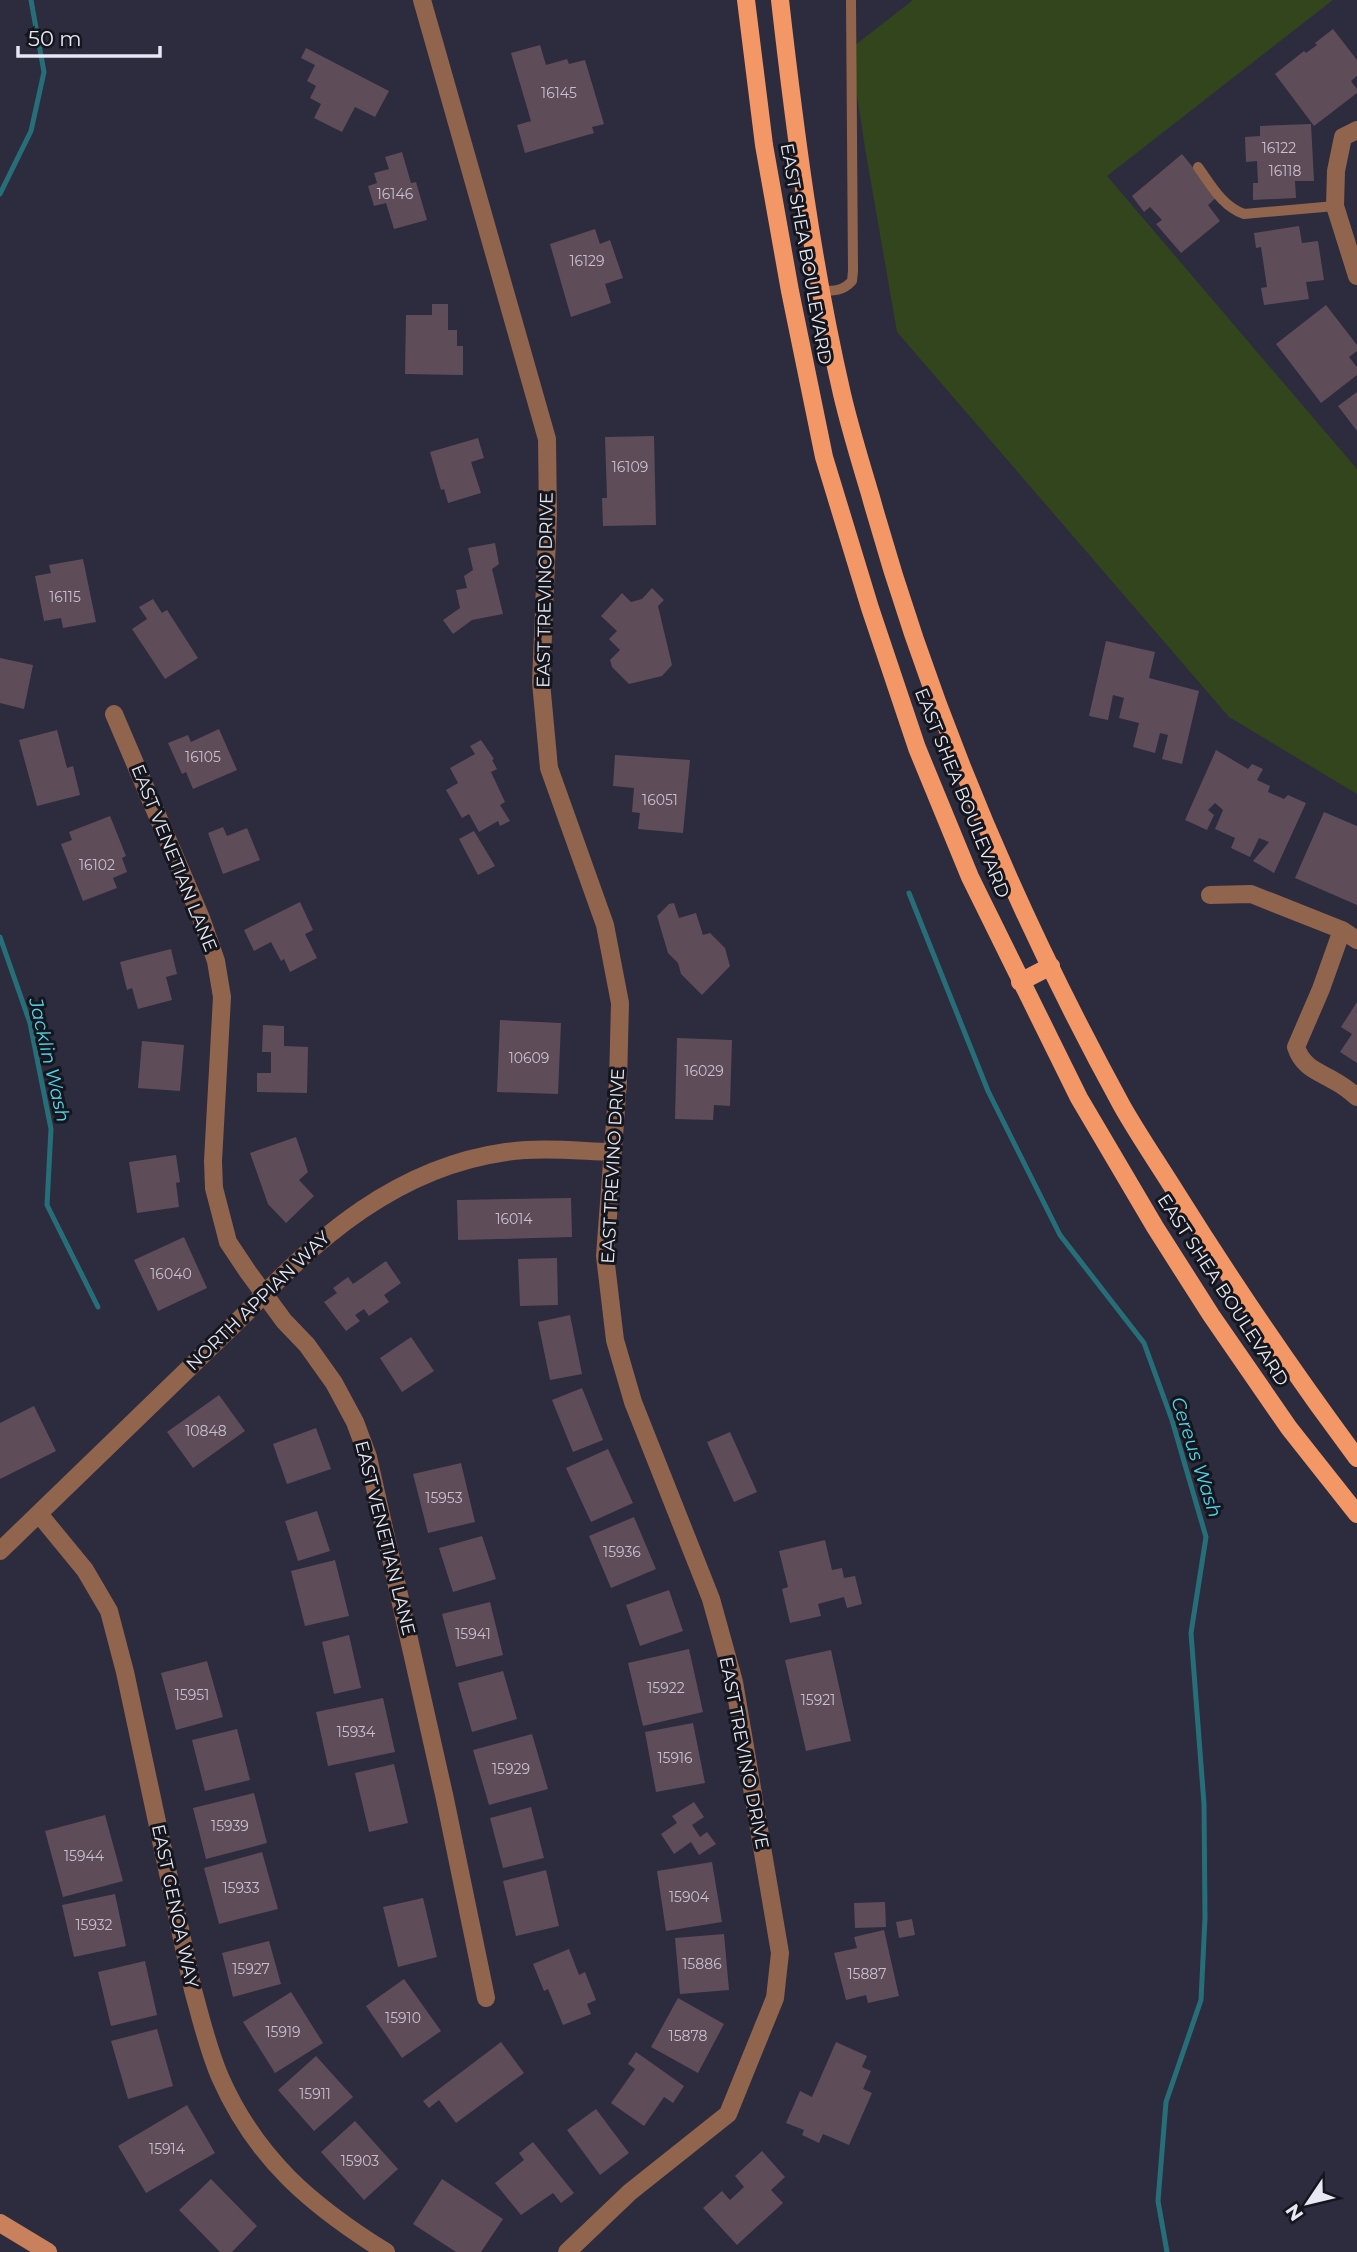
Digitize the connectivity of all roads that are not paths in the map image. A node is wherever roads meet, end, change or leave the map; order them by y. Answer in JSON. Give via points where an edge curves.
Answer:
{"nodes":[{"id":1,"x":422,"y":0,"type":"edge"},
{"id":2,"x":746,"y":0,"type":"edge"},
{"id":3,"x":780,"y":0,"type":"edge"},
{"id":4,"x":851,"y":0,"type":"edge"},
{"id":5,"x":1357,"y":130,"type":"edge"},
{"id":6,"x":1198,"y":167,"type":"dead end"},
{"id":7,"x":1335,"y":206,"type":"junction"},
{"id":8,"x":1356,"y":273,"type":"edge"},
{"id":9,"x":821,"y":291,"type":"junction"},
{"id":10,"x":114,"y":714,"type":"dead end"},
{"id":11,"x":1210,"y":895,"type":"dead end"},
{"id":12,"x":1349,"y":935,"type":"edge"},
{"id":13,"x":1051,"y":967,"type":"junction"},
{"id":14,"x":1020,"y":982,"type":"junction"},
{"id":15,"x":1357,"y":1097,"type":"edge"},
{"id":16,"x":612,"y":1152,"type":"junction"},
{"id":17,"x":264,"y":1293,"type":"junction"},
{"id":18,"x":1357,"y":1458,"type":"edge"},
{"id":19,"x":39,"y":1514,"type":"junction"},
{"id":20,"x":1357,"y":1514,"type":"edge"},
{"id":21,"x":0,"y":1551,"type":"edge"},
{"id":22,"x":486,"y":1998,"type":"dead end"},
{"id":23,"x":0,"y":2222,"type":"edge"},
{"id":24,"x":48,"y":2252,"type":"edge"},
{"id":25,"x":386,"y":2252,"type":"edge"},
{"id":26,"x":567,"y":2252,"type":"edge"}],
"edges":[{"from":1,"to":16,"type":"street","name":"EAST TREVINO DRIVE","via":[[547,439],[541,682],[549,768],[605,925],[620,1003]]},
{"from":2,"to":14,"type":"main road","name":"EAST SHEA BOULEVARD","via":[[767,158],[824,457],[917,747],[970,877]]},
{"from":3,"to":9,"type":"main road","name":"EAST SHEA BOULEVARD","via":[[794,127]]},
{"from":4,"to":9,"type":"lane","via":[[852,281],[836,291]]},
{"from":5,"to":7,"type":"street","via":[[1343,137]]},
{"from":6,"to":7,"type":"lane","via":[[1225,202],[1244,214]]},
{"from":7,"to":8,"type":"street"},
{"from":9,"to":13,"type":"main road","name":"EAST SHEA BOULEVARD","via":[[842,397],[906,621],[966,778]]},
{"from":10,"to":17,"type":"street","name":"EAST VENETIAN LANE","via":[[216,961],[222,997],[214,1188],[229,1242]]},
{"from":11,"to":12,"type":"street","via":[[1251,894]]},
{"from":12,"to":15,"type":"street","via":[[1296,1047],[1309,1068]]},
{"from":13,"to":14,"type":"main road"},
{"from":13,"to":18,"type":"main road","name":"EAST SHEA BOULEVARD","via":[[1124,1108],[1287,1364]]},
{"from":14,"to":20,"type":"main road","name":"EAST SHEA BOULEVARD","via":[[1079,1098],[1155,1227],[1289,1429]]},
{"from":16,"to":17,"type":"street","name":"NORTH APPIAN WAY","via":[[507,1152],[418,1177],[370,1202],[333,1229]]},
{"from":16,"to":26,"type":"street","name":"EAST TREVINO DRIVE","via":[[605,1256],[615,1340],[633,1402],[711,1599],[734,1682],[780,1953],[775,1998],[728,2114],[630,2192]]},
{"from":17,"to":19,"type":"street","name":"NORTH APPIAN WAY"},
{"from":17,"to":22,"type":"street","name":"EAST VENETIAN LANE","via":[[334,1383],[368,1457]]},
{"from":19,"to":21,"type":"street","name":"NORTH APPIAN WAY"},
{"from":19,"to":25,"type":"street","name":"EAST GENOA WAY","via":[[85,1570],[109,1611],[193,1990],[219,2076],[253,2136],[277,2166],[317,2206]]},
{"from":23,"to":24,"type":"main road"}]}
